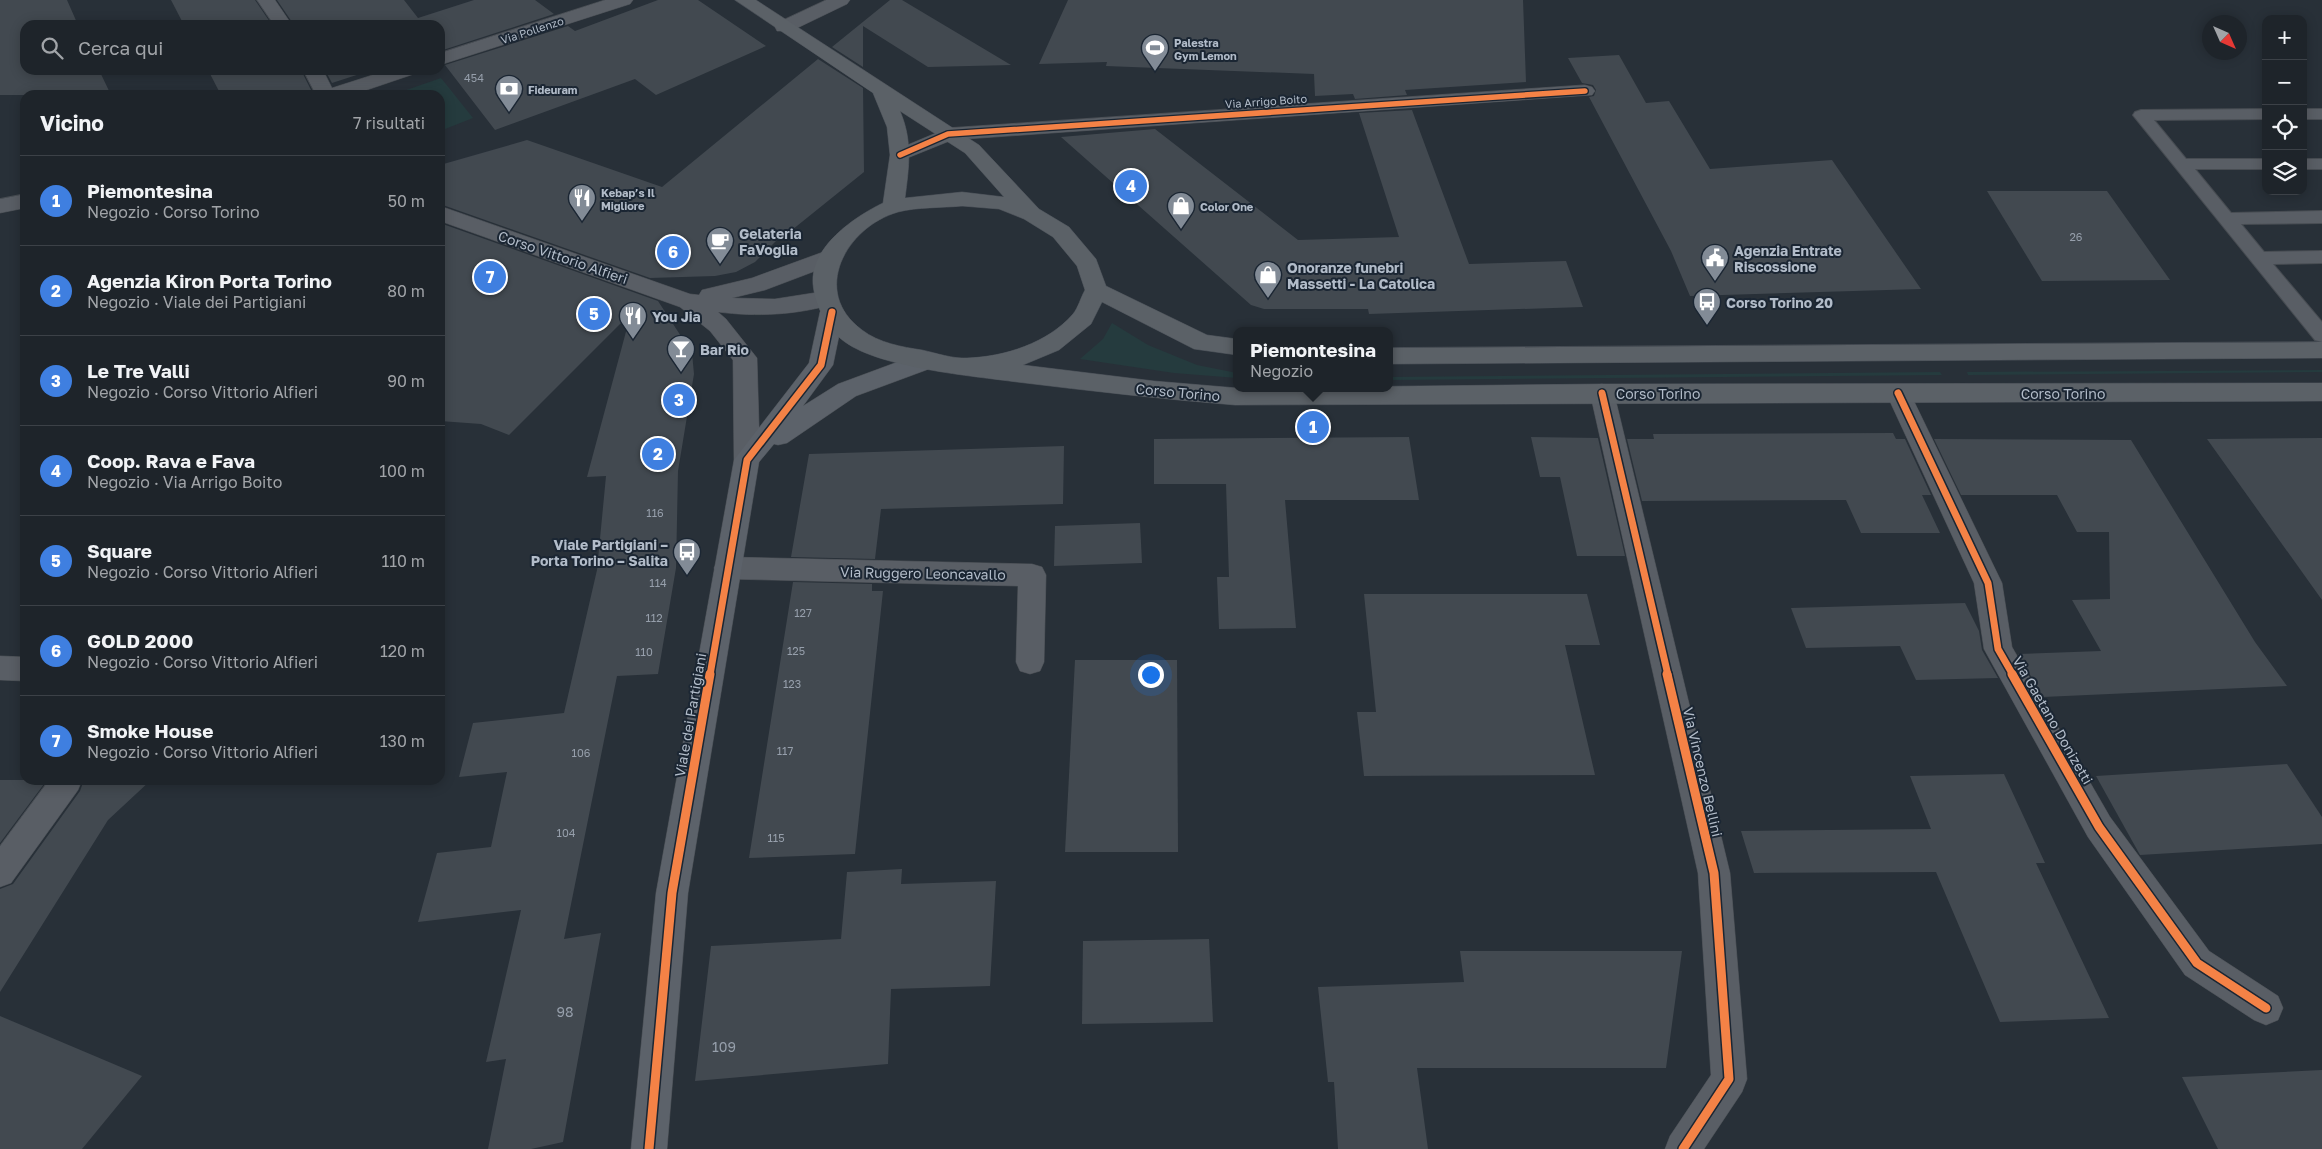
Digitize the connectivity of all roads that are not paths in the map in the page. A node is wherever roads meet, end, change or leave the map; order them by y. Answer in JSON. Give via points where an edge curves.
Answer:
{"nodes":[{"id":1,"x":266,"y":0,"type":"edge"},
{"id":2,"x":624,"y":0,"type":"edge"},
{"id":3,"x":744,"y":0,"type":"edge"},
{"id":4,"x":841,"y":0,"type":"edge"},
{"id":5,"x":280,"y":20,"type":"edge"},
{"id":6,"x":784,"y":27,"type":"junction"},
{"id":7,"x":445,"y":58,"type":"edge"},
{"id":8,"x":316,"y":75,"type":"edge"},
{"id":9,"x":392,"y":75,"type":"edge"},
{"id":10,"x":323,"y":90,"type":"edge"},
{"id":11,"x":347,"y":90,"type":"edge"},
{"id":12,"x":1586,"y":90,"type":"dead end"},
{"id":13,"x":883,"y":93,"type":"junction"},
{"id":14,"x":2262,"y":114,"type":"edge"},
{"id":15,"x":2307,"y":114,"type":"edge"},
{"id":16,"x":2322,"y":114,"type":"edge"},
{"id":17,"x":948,"y":134,"type":"junction"},
{"id":18,"x":900,"y":156,"type":"junction"},
{"id":19,"x":2180,"y":164,"type":"junction"},
{"id":20,"x":2262,"y":164,"type":"edge"},
{"id":21,"x":2307,"y":164,"type":"edge"},
{"id":22,"x":2322,"y":164,"type":"edge"},
{"id":23,"x":20,"y":202,"type":"edge"},
{"id":24,"x":0,"y":206,"type":"edge"},
{"id":25,"x":893,"y":206,"type":"junction"},
{"id":26,"x":1032,"y":214,"type":"junction"},
{"id":27,"x":445,"y":215,"type":"edge"},
{"id":28,"x":2322,"y":217,"type":"edge"},
{"id":29,"x":2225,"y":219,"type":"junction"},
{"id":30,"x":831,"y":257,"type":"junction"},
{"id":31,"x":2322,"y":257,"type":"edge"},
{"id":32,"x":2257,"y":258,"type":"junction"},
{"id":33,"x":1096,"y":290,"type":"junction"},
{"id":34,"x":687,"y":300,"type":"junction"},
{"id":35,"x":829,"y":306,"type":"junction"},
{"id":36,"x":2322,"y":336,"type":"edge"},
{"id":37,"x":1233,"y":347,"type":"edge"},
{"id":38,"x":2322,"y":350,"type":"edge"},
{"id":39,"x":1393,"y":356,"type":"edge"},
{"id":40,"x":928,"y":360,"type":"junction"},
{"id":41,"x":966,"y":367,"type":"junction"},
{"id":42,"x":2322,"y":392,"type":"edge"},
{"id":43,"x":1602,"y":393,"type":"junction"},
{"id":44,"x":1898,"y":393,"type":"junction"},
{"id":45,"x":747,"y":460,"type":"junction"},
{"id":46,"x":728,"y":568,"type":"junction"},
{"id":47,"x":1030,"y":662,"type":"dead end"},
{"id":48,"x":0,"y":668,"type":"edge"},
{"id":49,"x":20,"y":669,"type":"edge"},
{"id":50,"x":63,"y":785,"type":"edge"},
{"id":51,"x":0,"y":872,"type":"edge"},
{"id":52,"x":2266,"y":1008,"type":"dead end"},
{"id":53,"x":649,"y":1149,"type":"edge"},
{"id":54,"x":1684,"y":1149,"type":"edge"}],
"edges":[{"from":1,"to":5,"type":"street"},
{"from":2,"to":7,"type":"street","name":"Via Pollenzo"},
{"from":3,"to":6,"type":"main road"},
{"from":4,"to":6,"type":"street"},
{"from":6,"to":13,"type":"main road"},
{"from":8,"to":10,"type":"street"},
{"from":9,"to":11,"type":"street"},
{"from":12,"to":17,"type":"street","name":"Via Arrigo Boito"},
{"from":13,"to":17,"type":"main road"},
{"from":13,"to":18,"type":"main road","via":[[898,127]]},
{"from":14,"to":19,"type":"lane","via":[[2141,115]]},
{"from":15,"to":16,"type":"lane"},
{"from":17,"to":18,"type":"street"},
{"from":17,"to":26,"type":"main road","via":[[972,149]]},
{"from":18,"to":25,"type":"main road"},
{"from":19,"to":20,"type":"lane"},
{"from":19,"to":29,"type":"lane"},
{"from":21,"to":22,"type":"lane"},
{"from":23,"to":24,"type":"street"},
{"from":25,"to":26,"type":"main road","via":[[962,199],[1002,203]]},
{"from":25,"to":30,"type":"main road","via":[[866,219],[845,237]]},
{"from":26,"to":33,"type":"main road","via":[[1061,232],[1088,264]]},
{"from":27,"to":34,"type":"street","name":"Corso Vittorio Alfieri"},
{"from":28,"to":29,"type":"lane"},
{"from":29,"to":32,"type":"lane"},
{"from":30,"to":34,"type":"street","via":[[757,284]]},
{"from":30,"to":35,"type":"main road","via":[[824,278]]},
{"from":31,"to":32,"type":"lane"},
{"from":32,"to":36,"type":"lane"},
{"from":33,"to":37,"type":"main road","via":[[1202,343]]},
{"from":33,"to":41,"type":"main road","via":[[1083,318],[1052,344],[1019,358]]},
{"from":34,"to":35,"type":"street","name":"Corso Vittorio Alfieri","via":[[720,306]]},
{"from":34,"to":45,"type":"street","name":"Corso Vittorio Alfieri","via":[[718,325],[745,358]]},
{"from":35,"to":40,"type":"main road","name":"Corso Torino","via":[[853,336],[886,352]]},
{"from":35,"to":45,"type":"street","name":"Viale dei Partigiani","via":[[822,366]]},
{"from":38,"to":39,"type":"main road"},
{"from":40,"to":41,"type":"main road","name":"Corso Torino"},
{"from":40,"to":45,"type":"street","via":[[847,390]]},
{"from":41,"to":43,"type":"main road","name":"Corso Torino","via":[[1154,390],[1235,396]]},
{"from":42,"to":44,"type":"main road","name":"Corso Torino"},
{"from":43,"to":44,"type":"main road","name":"Corso Torino"},
{"from":43,"to":54,"type":"street","name":"Via Vincenzo Bellini","via":[[1714,872],[1729,1079]]},
{"from":44,"to":52,"type":"street","name":"Via Gaetano Donizetti","via":[[1988,583],[1998,650],[2099,827],[2197,963]]},
{"from":45,"to":46,"type":"street","name":"Viale dei Partigiani"},
{"from":46,"to":47,"type":"street","name":"Via Ruggero Leoncavallo","via":[[1032,576]]},
{"from":46,"to":53,"type":"street","name":"Viale dei Partigiani","via":[[672,893]]},
{"from":48,"to":49,"type":"street"},
{"from":50,"to":51,"type":"street"}]}
